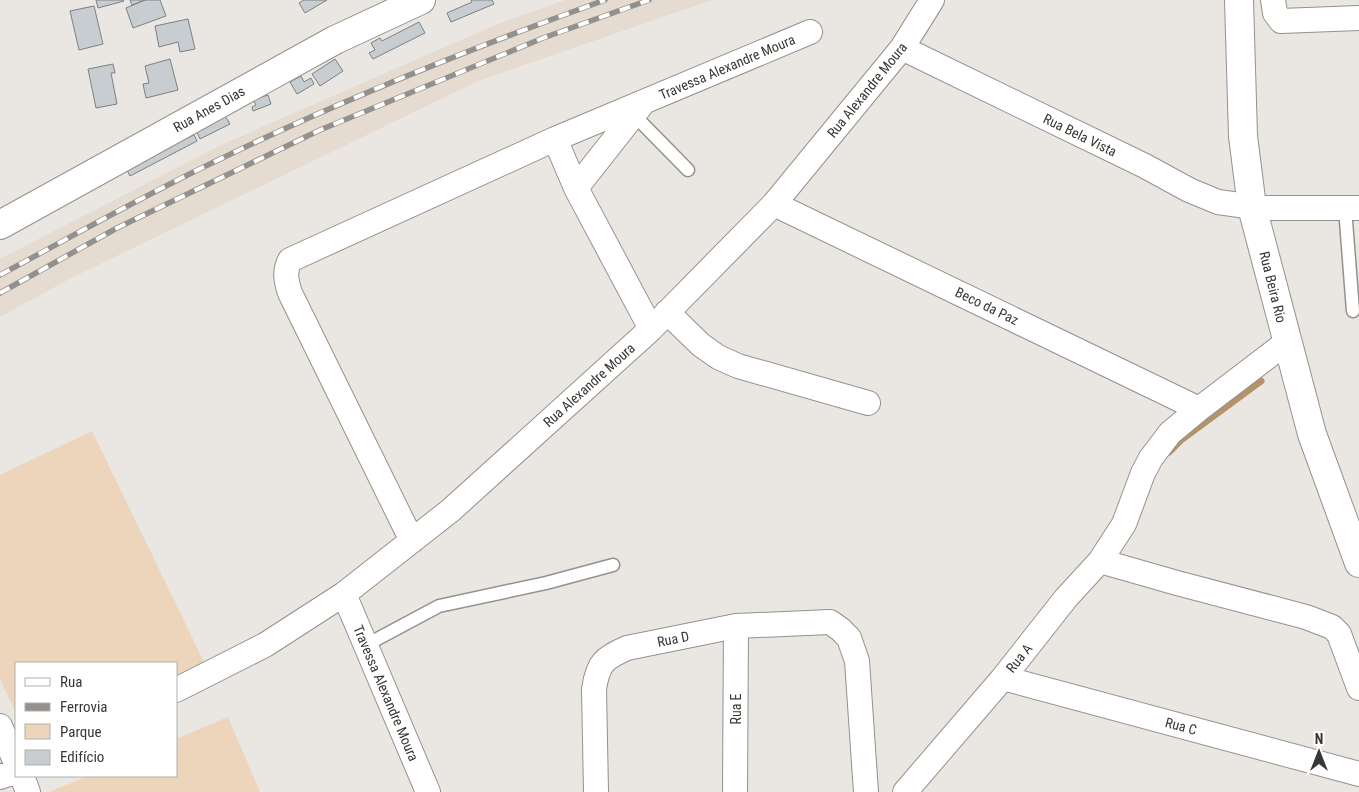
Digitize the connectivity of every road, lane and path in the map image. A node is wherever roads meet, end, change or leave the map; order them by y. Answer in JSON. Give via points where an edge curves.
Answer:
{"nodes":[{"id":1,"x":421,"y":0,"type":"edge"},
{"id":2,"x":932,"y":0,"type":"edge"},
{"id":3,"x":1239,"y":0,"type":"edge"},
{"id":4,"x":1273,"y":0,"type":"edge"},
{"id":5,"x":1359,"y":18,"type":"edge"},
{"id":6,"x":810,"y":32,"type":"dead end"},
{"id":7,"x":902,"y":48,"type":"junction"},
{"id":8,"x":639,"y":109,"type":"junction"},
{"id":9,"x":555,"y":139,"type":"junction"},
{"id":10,"x":688,"y":170,"type":"dead end"},
{"id":11,"x":576,"y":188,"type":"junction"},
{"id":12,"x":774,"y":204,"type":"junction"},
{"id":13,"x":1257,"y":207,"type":"junction"},
{"id":14,"x":1352,"y":208,"type":"edge"},
{"id":15,"x":0,"y":225,"type":"edge"},
{"id":16,"x":1353,"y":311,"type":"dead end"},
{"id":17,"x":667,"y":312,"type":"junction"},
{"id":18,"x":651,"y":329,"type":"junction"},
{"id":19,"x":1287,"y":342,"type":"junction"},
{"id":20,"x":868,"y":403,"type":"dead end"},
{"id":21,"x":1199,"y":408,"type":"junction"},
{"id":22,"x":412,"y":541,"type":"junction"},
{"id":23,"x":1100,"y":561,"type":"junction"},
{"id":24,"x":1359,"y":563,"type":"edge"},
{"id":25,"x":613,"y":565,"type":"dead end"},
{"id":26,"x":344,"y":594,"type":"junction"},
{"id":27,"x":736,"y":626,"type":"junction"},
{"id":28,"x":366,"y":645,"type":"junction"},
{"id":29,"x":1003,"y":678,"type":"junction"},
{"id":30,"x":1359,"y":688,"type":"edge"},
{"id":31,"x":178,"y":689,"type":"edge"},
{"id":32,"x":0,"y":726,"type":"edge"},
{"id":33,"x":15,"y":761,"type":"edge"},
{"id":34,"x":15,"y":771,"type":"edge"},
{"id":35,"x":1359,"y":774,"type":"edge"},
{"id":36,"x":0,"y":777,"type":"edge"},
{"id":37,"x":22,"y":777,"type":"edge"},
{"id":38,"x":912,"y":791,"type":"edge"},
{"id":39,"x":28,"y":792,"type":"edge"},
{"id":40,"x":428,"y":792,"type":"edge"},
{"id":41,"x":596,"y":792,"type":"edge"},
{"id":42,"x":735,"y":792,"type":"edge"},
{"id":43,"x":866,"y":792,"type":"edge"}],
"edges":[{"from":1,"to":15,"type":"street","name":"Rua Anes Dias","via":[[335,40]]},
{"from":2,"to":7,"type":"street","name":"Rua Alexandre Moura"},
{"from":3,"to":13,"type":"street","name":"Rua Beira Rio","via":[[1244,136]]},
{"from":4,"to":5,"type":"street","via":[[1275,14],[1281,21]]},
{"from":6,"to":8,"type":"street","name":"Travessa Alexandre Moura"},
{"from":7,"to":12,"type":"street","name":"Rua Alexandre Moura"},
{"from":7,"to":13,"type":"street","name":"Rua Bela Vista","via":[[1189,190],[1218,202]]},
{"from":8,"to":9,"type":"street","name":"Travessa Alexandre Moura"},
{"from":8,"to":10,"type":"lane"},
{"from":8,"to":11,"type":"street","name":"Travessa Alexandre Moura"},
{"from":9,"to":11,"type":"street"},
{"from":9,"to":22,"type":"street","name":"Travessa Alexandre Moura","via":[[299,255],[288,264],[286,282],[290,293]]},
{"from":11,"to":18,"type":"street"},
{"from":12,"to":17,"type":"street","name":"Rua Alexandre Moura"},
{"from":12,"to":21,"type":"street","name":"Beco da Paz"},
{"from":13,"to":14,"type":"street","name":"Rua Bela Vista"},
{"from":13,"to":19,"type":"street","name":"Rua Beira Rio"},
{"from":14,"to":16,"type":"lane"},
{"from":17,"to":18,"type":"street","name":"Rua Alexandre Moura"},
{"from":17,"to":20,"type":"street","via":[[718,357],[738,366]]},
{"from":18,"to":22,"type":"street","name":"Rua Alexandre Moura","via":[[451,510]]},
{"from":19,"to":21,"type":"street","name":"Rua A"},
{"from":19,"to":24,"type":"street","name":"Rua Beira Rio","via":[[1312,434]]},
{"from":21,"to":23,"type":"street","name":"Rua A","via":[[1170,433],[1152,458],[1124,524]]},
{"from":22,"to":26,"type":"street","name":"Rua Alexandre Moura"},
{"from":23,"to":29,"type":"street","name":"Rua A","via":[[1066,598]]},
{"from":23,"to":30,"type":"street","via":[[1306,617],[1332,627],[1339,634]]},
{"from":25,"to":28,"type":"lane","via":[[439,606]]},
{"from":26,"to":28,"type":"street","name":"Travessa Alexandre Moura"},
{"from":26,"to":31,"type":"street","name":"Rua Alexandre Moura","via":[[266,645]]},
{"from":27,"to":41,"type":"street","name":"Rua D","via":[[627,648],[603,662],[596,673],[594,689]]},
{"from":27,"to":42,"type":"street","name":"Rua E"},
{"from":27,"to":43,"type":"street","name":"Rua D","via":[[830,622],[849,638],[857,661]]},
{"from":28,"to":40,"type":"street","name":"Travessa Alexandre Moura"},
{"from":29,"to":35,"type":"street","name":"Rua C"},
{"from":29,"to":38,"type":"street","name":"Rua A"},
{"from":32,"to":33,"type":"street"},
{"from":34,"to":36,"type":"street"},
{"from":37,"to":39,"type":"street"}]}
